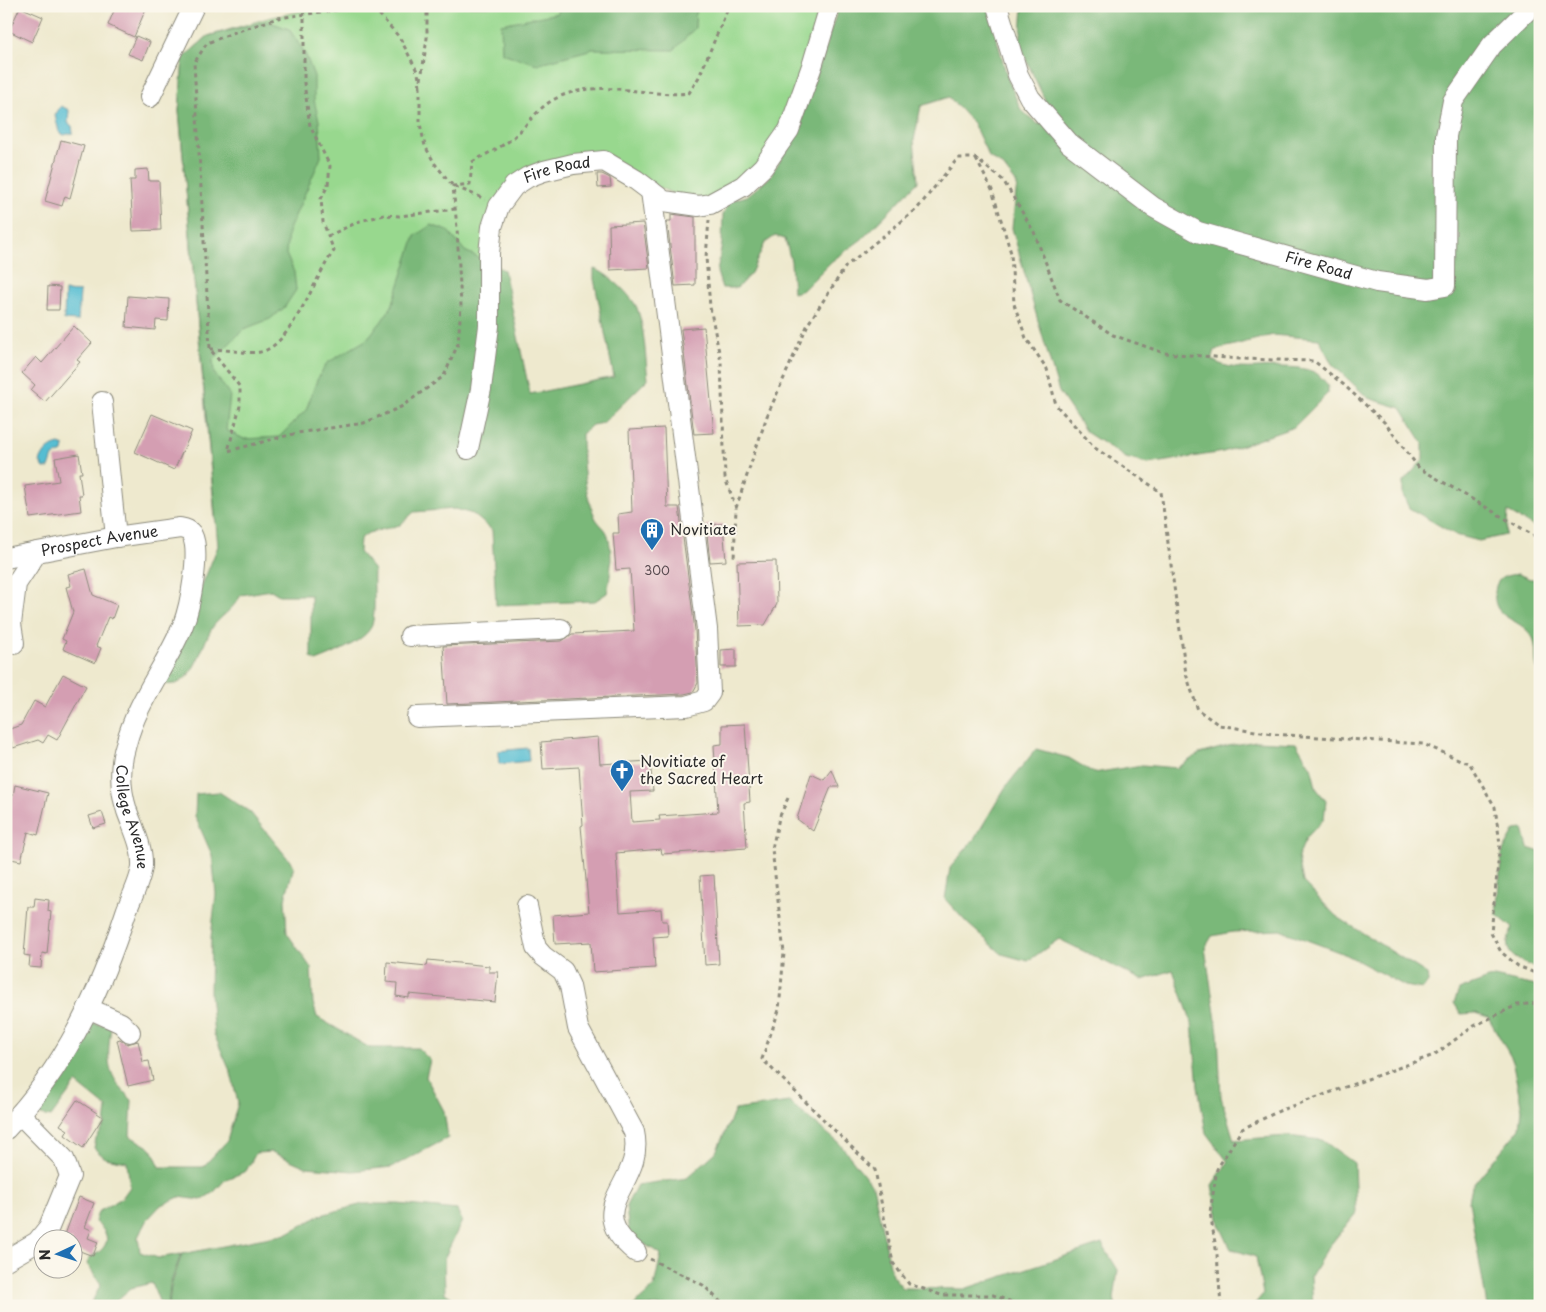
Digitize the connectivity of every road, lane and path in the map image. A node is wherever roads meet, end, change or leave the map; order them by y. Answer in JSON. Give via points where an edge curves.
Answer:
{"nodes":[{"id":1,"x":194,"y":6,"type":"edge"},
{"id":2,"x":427,"y":6,"type":"edge"},
{"id":3,"x":730,"y":6,"type":"edge"},
{"id":4,"x":830,"y":6,"type":"edge"},
{"id":5,"x":997,"y":6,"type":"edge"},
{"id":6,"x":1532,"y":6,"type":"edge"},
{"id":7,"x":304,"y":15,"type":"junction"},
{"id":8,"x":420,"y":86,"type":"junction"},
{"id":9,"x":150,"y":97,"type":"dead end"},
{"id":10,"x":976,"y":158,"type":"junction"},
{"id":11,"x":453,"y":186,"type":"junction"},
{"id":12,"x":651,"y":191,"type":"junction"},
{"id":13,"x":710,"y":204,"type":"junction"},
{"id":14,"x":499,"y":206,"type":"junction"},
{"id":15,"x":455,"y":209,"type":"junction"},
{"id":16,"x":328,"y":236,"type":"junction"},
{"id":17,"x":210,"y":348,"type":"junction"},
{"id":18,"x":102,"y":402,"type":"dead end"},
{"id":19,"x":468,"y":449,"type":"dead end"},
{"id":20,"x":736,"y":508,"type":"junction"},
{"id":21,"x":192,"y":534,"type":"joint"},
{"id":22,"x":116,"y":537,"type":"junction"},
{"id":23,"x":1540,"y":539,"type":"edge"},
{"id":24,"x":37,"y":552,"type":"junction"},
{"id":25,"x":6,"y":558,"type":"edge"},
{"id":26,"x":734,"y":558,"type":"dead end"},
{"id":27,"x":11,"y":576,"type":"edge"},
{"id":28,"x":561,"y":629,"type":"dead end"},
{"id":29,"x":410,"y":636,"type":"dead end"},
{"id":30,"x":14,"y":643,"type":"dead end"},
{"id":31,"x":417,"y":717,"type":"dead end"},
{"id":32,"x":788,"y":798,"type":"dead end"},
{"id":33,"x":527,"y":906,"type":"dead end"},
{"id":34,"x":1540,"y":975,"type":"edge"},
{"id":35,"x":1540,"y":1003,"type":"edge"},
{"id":36,"x":88,"y":1008,"type":"junction"},
{"id":37,"x":130,"y":1032,"type":"dead end"},
{"id":38,"x":20,"y":1114,"type":"junction"},
{"id":39,"x":6,"y":1129,"type":"edge"},
{"id":40,"x":636,"y":1252,"type":"joint"},
{"id":41,"x":6,"y":1260,"type":"edge"},
{"id":42,"x":724,"y":1306,"type":"edge"},
{"id":43,"x":1023,"y":1306,"type":"edge"},
{"id":44,"x":1221,"y":1306,"type":"edge"}],
"edges":[{"from":1,"to":9,"type":"street"},
{"from":2,"to":8,"type":"path","via":[[427,38]]},
{"from":3,"to":11,"type":"path","via":[[689,93],[610,88],[575,92],[554,100],[530,117],[509,141],[472,162],[470,184]]},
{"from":4,"to":13,"type":"street","name":"Fire Road","via":[[789,130],[763,167],[743,186]]},
{"from":5,"to":6,"type":"street","name":"Fire Road","via":[[1018,75],[1030,98],[1069,143],[1153,207],[1198,232],[1378,282],[1428,289],[1445,286],[1446,136],[1453,101],[1492,45]]},
{"from":7,"to":8,"type":"path","via":[[358,7],[378,13],[400,38],[418,73]]},
{"from":7,"to":16,"type":"path","via":[[304,83],[310,126],[330,166],[328,185],[321,199]]},
{"from":7,"to":17,"type":"path","via":[[278,18],[208,42],[194,63]]},
{"from":8,"to":11,"type":"path","via":[[420,124],[425,146]]},
{"from":10,"to":20,"type":"path","via":[[958,158],[917,210],[846,266],[808,324],[768,416]]},
{"from":10,"to":23,"type":"path","via":[[1003,180],[1034,232],[1060,300],[1112,335],[1164,353],[1240,360],[1314,361],[1385,422],[1419,468]]},
{"from":10,"to":34,"type":"path","via":[[992,190],[1011,254],[1014,304],[1026,338],[1047,369],[1056,405],[1095,448],[1161,492],[1186,674],[1198,710],[1219,726],[1273,734],[1423,744],[1470,764],[1496,807],[1500,844],[1491,933],[1501,952],[1518,966]]},
{"from":11,"to":14,"type":"path"},
{"from":11,"to":15,"type":"path"},
{"from":12,"to":13,"type":"street","name":"Fire Road","via":[[664,201],[699,206]]},
{"from":12,"to":14,"type":"street","name":"Fire Road","via":[[604,161],[573,164],[528,177],[514,186]]},
{"from":12,"to":31,"type":"street","via":[[702,590],[710,660],[710,692],[704,701],[686,706]]},
{"from":13,"to":20,"type":"path","via":[[706,257],[709,297],[721,362],[725,478]]},
{"from":14,"to":19,"type":"street","name":"Fire Road","via":[[489,252],[489,326],[481,389]]},
{"from":15,"to":16,"type":"path","via":[[384,215]]},
{"from":15,"to":17,"type":"path","via":[[461,306],[458,344],[444,376],[401,407],[364,423],[297,433],[228,450],[240,406],[240,387]]},
{"from":16,"to":17,"type":"path","via":[[334,252],[324,264],[304,307],[277,342],[261,352]]},
{"from":18,"to":22,"type":"street"},
{"from":20,"to":26,"type":"path"},
{"from":21,"to":22,"type":"street","name":"Prospect Avenue","via":[[180,528]]},
{"from":21,"to":36,"type":"street","name":"College Avenue","via":[[195,555],[183,624],[135,719],[121,768],[122,789],[138,840],[142,866],[109,966]]},
{"from":22,"to":24,"type":"street","name":"Prospect Avenue"},
{"from":24,"to":25,"type":"street","name":"Prospect Avenue"},
{"from":24,"to":27,"type":"street"},
{"from":27,"to":30,"type":"street","via":[[10,624]]},
{"from":28,"to":29,"type":"street"},
{"from":32,"to":43,"type":"path","via":[[779,818],[772,849],[784,953],[779,1010],[762,1059],[875,1170],[893,1263],[909,1284],[941,1296],[992,1295]]},
{"from":33,"to":40,"type":"street","via":[[536,948],[563,971],[570,986],[578,1028],[634,1132],[635,1159],[611,1215],[617,1234]]},
{"from":35,"to":44,"type":"path","via":[[1517,1005],[1474,1026],[1434,1055],[1279,1111],[1242,1128],[1216,1168],[1210,1212]]},
{"from":36,"to":37,"type":"street","via":[[121,1023]]},
{"from":36,"to":38,"type":"street","name":"College Avenue","via":[[50,1077]]},
{"from":38,"to":39,"type":"street","name":"College Avenue"},
{"from":38,"to":41,"type":"street","via":[[64,1159],[70,1176],[49,1227],[37,1242]]},
{"from":40,"to":42,"type":"path","via":[[703,1285]]}]}
